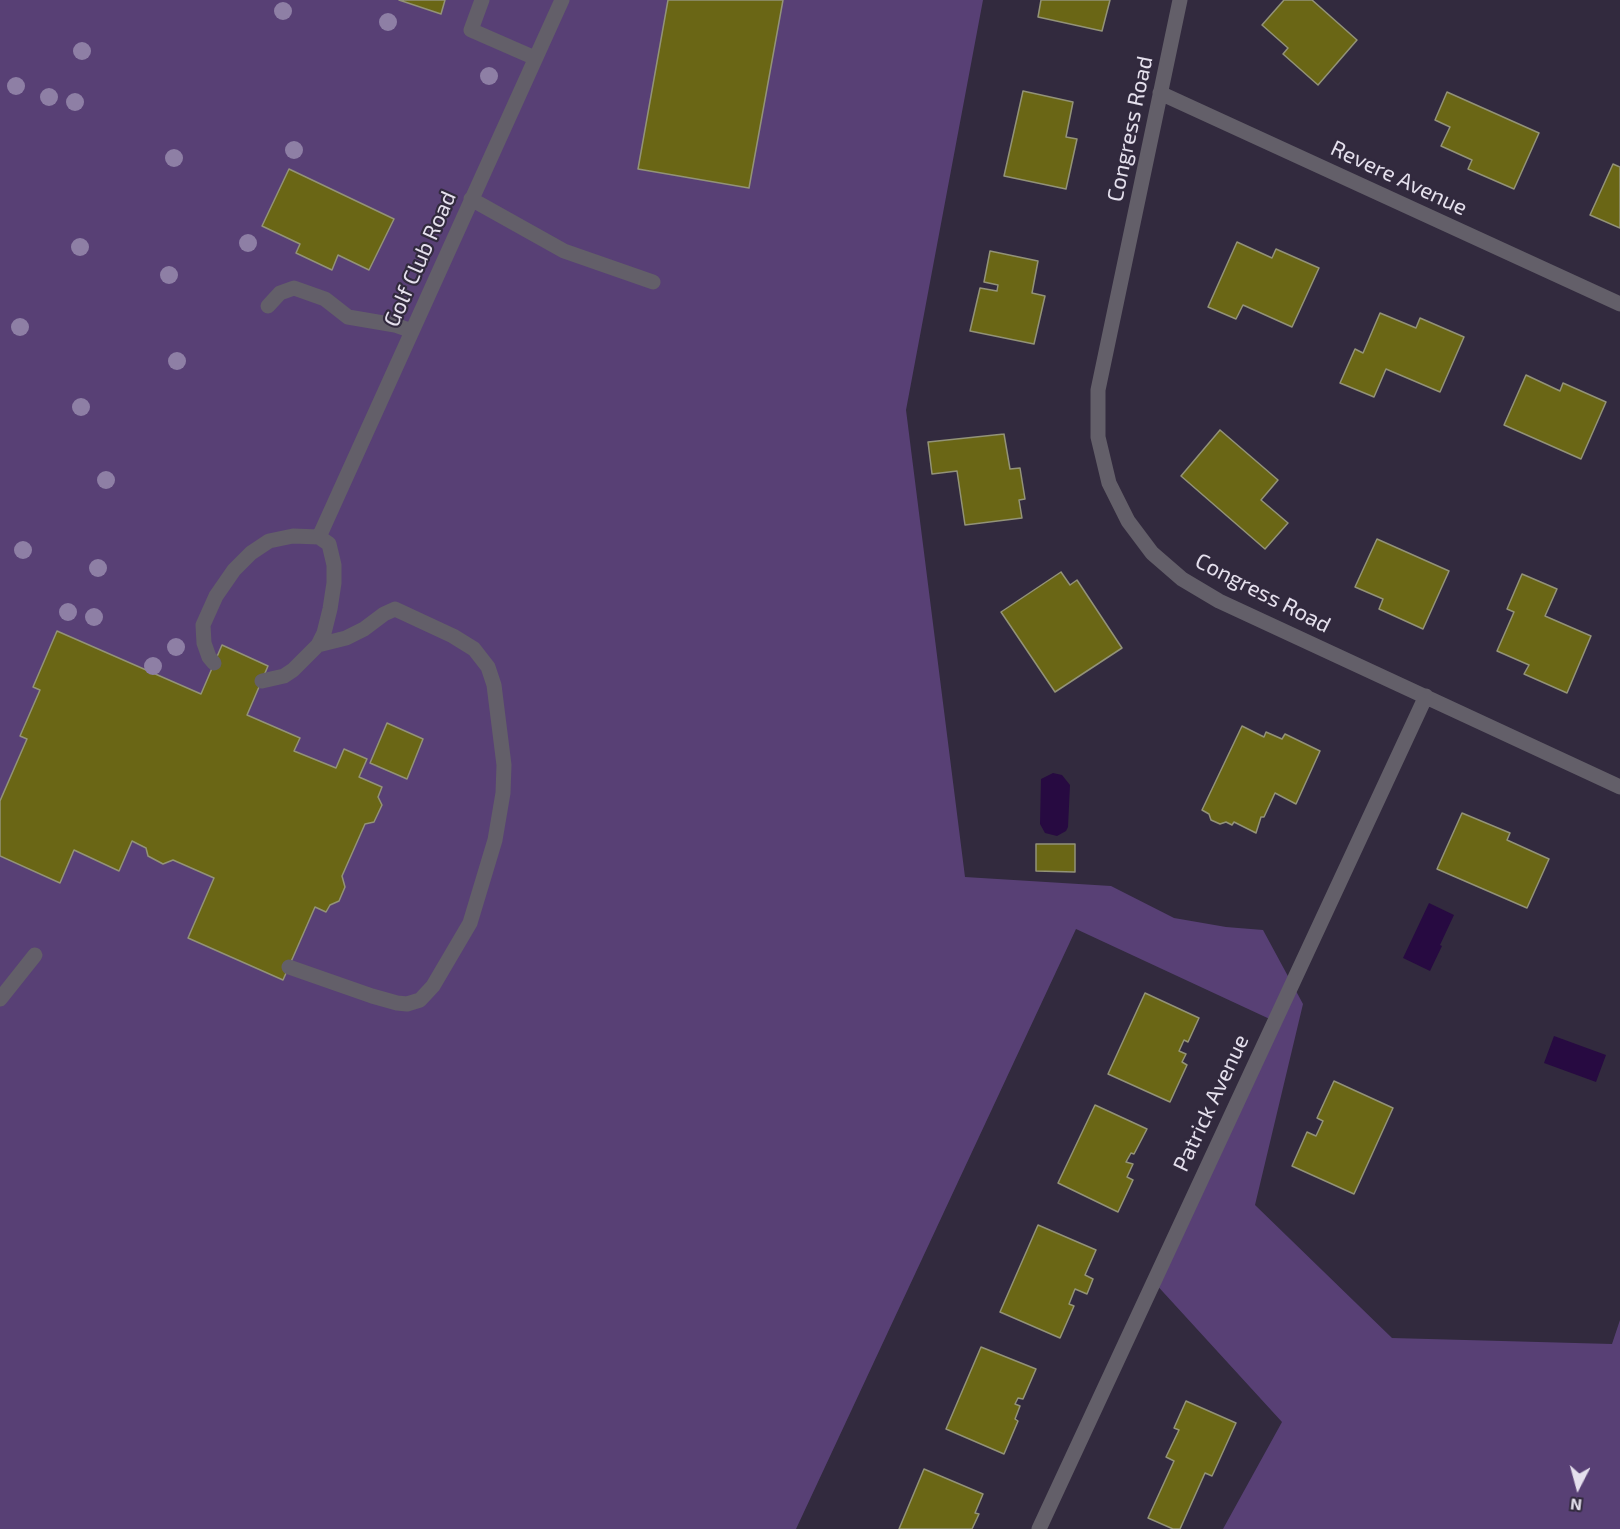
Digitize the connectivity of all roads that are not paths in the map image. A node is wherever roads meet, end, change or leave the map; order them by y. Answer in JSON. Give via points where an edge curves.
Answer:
{"nodes":[{"id":1,"x":482,"y":0,"type":"edge"},
{"id":2,"x":562,"y":0,"type":"edge"},
{"id":3,"x":1180,"y":0,"type":"edge"},
{"id":4,"x":535,"y":58,"type":"junction"},
{"id":5,"x":1160,"y":93,"type":"junction"},
{"id":6,"x":471,"y":199,"type":"junction"},
{"id":7,"x":653,"y":282,"type":"dead end"},
{"id":8,"x":1620,"y":304,"type":"edge"},
{"id":9,"x":268,"y":306,"type":"dead end"},
{"id":10,"x":412,"y":331,"type":"junction"},
{"id":11,"x":319,"y":537,"type":"junction"},
{"id":12,"x":318,"y":645,"type":"junction"},
{"id":13,"x":214,"y":663,"type":"dead end"},
{"id":14,"x":262,"y":681,"type":"dead end"},
{"id":15,"x":1426,"y":696,"type":"junction"},
{"id":16,"x":1620,"y":787,"type":"edge"},
{"id":17,"x":35,"y":955,"type":"dead end"},
{"id":18,"x":289,"y":967,"type":"dead end"},
{"id":19,"x":0,"y":999,"type":"edge"},
{"id":20,"x":1039,"y":1529,"type":"edge"}],
"edges":[{"from":1,"to":4,"type":"street","via":[[471,30]]},
{"from":2,"to":4,"type":"street","name":"Golf Club Road"},
{"from":3,"to":5,"type":"street","name":"Congress Road"},
{"from":4,"to":6,"type":"street","name":"Golf Club Road"},
{"from":5,"to":8,"type":"street","name":"Revere Avenue"},
{"from":5,"to":15,"type":"street","name":"Congress Road","via":[[1098,390],[1098,437],[1109,483],[1128,521],[1152,553],[1182,579],[1219,601]]},
{"from":6,"to":7,"type":"street","via":[[564,251]]},
{"from":6,"to":10,"type":"street","name":"Golf Club Road"},
{"from":9,"to":10,"type":"street","via":[[280,293],[294,288],[326,298],[348,317]]},
{"from":10,"to":11,"type":"street","name":"Golf Club Road"},
{"from":11,"to":12,"type":"street","via":[[329,544],[334,583],[328,621]]},
{"from":11,"to":13,"type":"street","via":[[293,536],[269,541],[234,570],[203,625],[204,643]]},
{"from":12,"to":14,"type":"street","via":[[284,676]]},
{"from":12,"to":18,"type":"street","via":[[346,638],[395,609],[474,649],[488,667],[494,685],[504,765],[503,794],[495,840],[470,923],[433,986],[420,1000],[397,1003]]},
{"from":15,"to":16,"type":"street","name":"Congress Road"},
{"from":15,"to":20,"type":"street","name":"Patrick Avenue"},
{"from":17,"to":19,"type":"street"}]}
